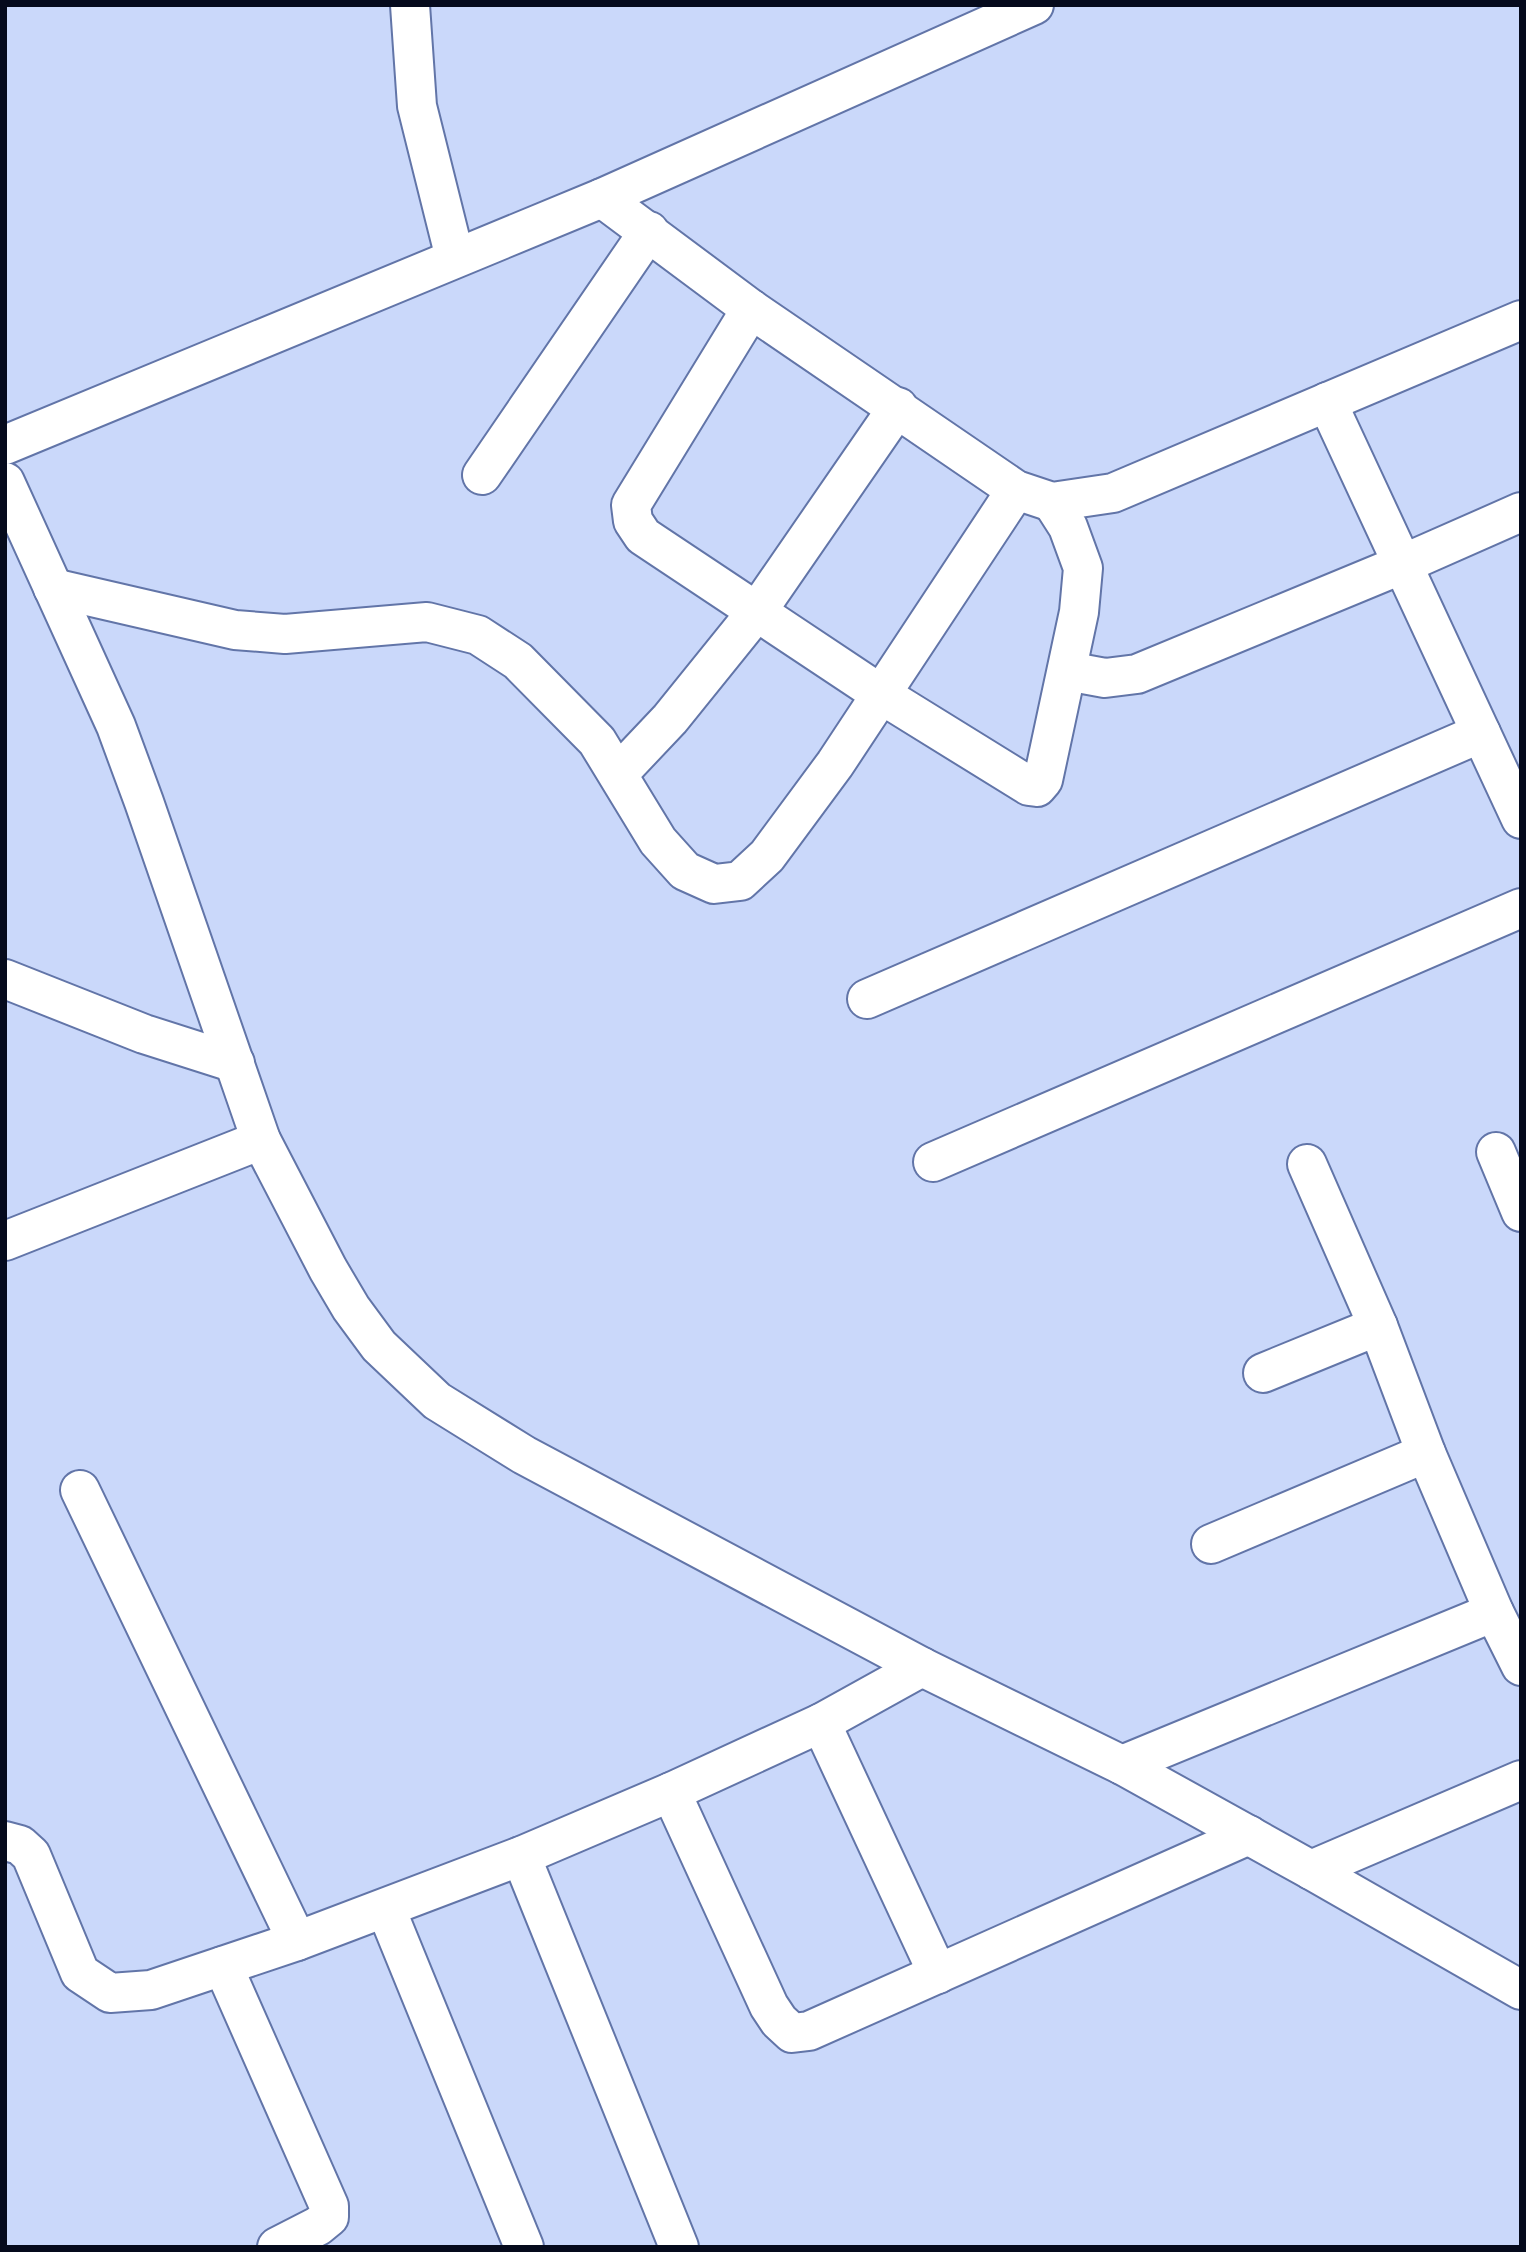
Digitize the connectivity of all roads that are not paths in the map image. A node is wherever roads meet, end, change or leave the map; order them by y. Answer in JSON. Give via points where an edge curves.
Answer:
{"nodes":[{"id":1,"x":410,"y":5,"type":"edge"},
{"id":2,"x":1034,"y":5,"type":"edge"},
{"id":3,"x":601,"y":198,"type":"junction"},
{"id":4,"x":649,"y":231,"type":"junction"},
{"id":5,"x":455,"y":258,"type":"junction"},
{"id":6,"x":751,"y":309,"type":"junction"},
{"id":7,"x":1521,"y":320,"type":"edge"},
{"id":8,"x":1327,"y":401,"type":"junction"},
{"id":9,"x":898,"y":407,"type":"junction"},
{"id":10,"x":5,"y":445,"type":"edge"},
{"id":11,"x":482,"y":475,"type":"dead end"},
{"id":12,"x":5,"y":482,"type":"edge"},
{"id":13,"x":1016,"y":490,"type":"junction"},
{"id":14,"x":1052,"y":502,"type":"junction"},
{"id":15,"x":1521,"y":512,"type":"edge"},
{"id":16,"x":1403,"y":564,"type":"junction"},
{"id":17,"x":53,"y":589,"type":"junction"},
{"id":18,"x":758,"y":610,"type":"junction"},
{"id":19,"x":1067,"y":671,"type":"junction"},
{"id":20,"x":882,"y":695,"type":"junction"},
{"id":21,"x":1481,"y":733,"type":"junction"},
{"id":22,"x":618,"y":774,"type":"junction"},
{"id":23,"x":1521,"y":819,"type":"edge"},
{"id":24,"x":1521,"y":908,"type":"edge"},
{"id":25,"x":5,"y":979,"type":"edge"},
{"id":26,"x":867,"y":999,"type":"dead end"},
{"id":27,"x":235,"y":1063,"type":"junction"},
{"id":28,"x":261,"y":1140,"type":"junction"},
{"id":29,"x":1496,"y":1152,"type":"dead end"},
{"id":30,"x":933,"y":1162,"type":"dead end"},
{"id":31,"x":1307,"y":1164,"type":"dead end"},
{"id":32,"x":1521,"y":1212,"type":"edge"},
{"id":33,"x":5,"y":1241,"type":"edge"},
{"id":34,"x":1378,"y":1326,"type":"junction"},
{"id":35,"x":1264,"y":1373,"type":"dead end"},
{"id":36,"x":1426,"y":1453,"type":"junction"},
{"id":37,"x":80,"y":1490,"type":"dead end"},
{"id":38,"x":1211,"y":1544,"type":"dead end"},
{"id":39,"x":1494,"y":1612,"type":"junction"},
{"id":40,"x":1521,"y":1666,"type":"edge"},
{"id":41,"x":922,"y":1667,"type":"junction"},
{"id":42,"x":821,"y":1723,"type":"junction"},
{"id":43,"x":1122,"y":1765,"type":"junction"},
{"id":44,"x":1521,"y":1780,"type":"edge"},
{"id":45,"x":671,"y":1792,"type":"junction"},
{"id":46,"x":1249,"y":1835,"type":"junction"},
{"id":47,"x":5,"y":1840,"type":"edge"},
{"id":48,"x":521,"y":1856,"type":"junction"},
{"id":49,"x":1311,"y":1870,"type":"junction"},
{"id":50,"x":386,"y":1909,"type":"junction"},
{"id":51,"x":297,"y":1941,"type":"junction"},
{"id":52,"x":223,"y":1966,"type":"junction"},
{"id":53,"x":938,"y":1974,"type":"junction"},
{"id":54,"x":1521,"y":1990,"type":"edge"},
{"id":55,"x":277,"y":2247,"type":"edge"},
{"id":56,"x":524,"y":2247,"type":"edge"},
{"id":57,"x":679,"y":2247,"type":"edge"}],
"edges":[{"from":1,"to":5,"type":"street","via":[[417,106]]},
{"from":2,"to":3,"type":"street"},
{"from":3,"to":4,"type":"street"},
{"from":3,"to":5,"type":"street"},
{"from":4,"to":6,"type":"street"},
{"from":4,"to":11,"type":"street"},
{"from":5,"to":10,"type":"street"},
{"from":6,"to":9,"type":"street"},
{"from":6,"to":18,"type":"street","via":[[631,505],[633,521],[643,536]]},
{"from":7,"to":8,"type":"street"},
{"from":8,"to":14,"type":"street","via":[[1113,493]]},
{"from":8,"to":16,"type":"street"},
{"from":9,"to":13,"type":"street"},
{"from":9,"to":18,"type":"street"},
{"from":12,"to":17,"type":"street"},
{"from":13,"to":14,"type":"street"},
{"from":13,"to":20,"type":"street"},
{"from":14,"to":19,"type":"street","via":[[1068,527],[1083,568]]},
{"from":15,"to":16,"type":"street"},
{"from":16,"to":19,"type":"street","via":[[1137,674],[1105,678]]},
{"from":16,"to":21,"type":"street"},
{"from":17,"to":22,"type":"street","via":[[235,630],[285,634],[427,622],[478,635],[518,661],[597,741]]},
{"from":17,"to":27,"type":"street","via":[[116,726]]},
{"from":18,"to":20,"type":"street"},
{"from":18,"to":22,"type":"street","via":[[670,719]]},
{"from":19,"to":20,"type":"street","via":[[1043,780],[1037,787]]},
{"from":20,"to":22,"type":"street","via":[[767,856],[740,881],[714,884],[685,871],[658,841]]},
{"from":21,"to":23,"type":"street"},
{"from":21,"to":26,"type":"street"},
{"from":24,"to":30,"type":"street"},
{"from":25,"to":27,"type":"street","via":[[144,1034]]},
{"from":27,"to":28,"type":"street"},
{"from":28,"to":33,"type":"street"},
{"from":28,"to":41,"type":"street","via":[[351,1308],[379,1346],[437,1401],[524,1455]]},
{"from":29,"to":32,"type":"street"},
{"from":31,"to":34,"type":"street"},
{"from":34,"to":35,"type":"street"},
{"from":34,"to":36,"type":"street"},
{"from":36,"to":38,"type":"street"},
{"from":36,"to":39,"type":"street"},
{"from":37,"to":51,"type":"street"},
{"from":39,"to":40,"type":"street"},
{"from":39,"to":43,"type":"street"},
{"from":41,"to":42,"type":"street"},
{"from":41,"to":43,"type":"street"},
{"from":42,"to":45,"type":"street"},
{"from":42,"to":53,"type":"street"},
{"from":43,"to":46,"type":"street"},
{"from":44,"to":49,"type":"street"},
{"from":45,"to":48,"type":"street"},
{"from":45,"to":53,"type":"street","via":[[769,2006],[792,2033],[809,2031]]},
{"from":46,"to":49,"type":"street"},
{"from":46,"to":53,"type":"street"},
{"from":47,"to":52,"type":"street","via":[[31,1855],[80,1973],[110,1993],[151,1990]]},
{"from":48,"to":50,"type":"street"},
{"from":48,"to":57,"type":"street"},
{"from":49,"to":54,"type":"street"},
{"from":50,"to":51,"type":"street"},
{"from":50,"to":56,"type":"street"},
{"from":51,"to":52,"type":"street"},
{"from":52,"to":55,"type":"street","via":[[328,2206],[329,2217],[318,2226]]}]}
